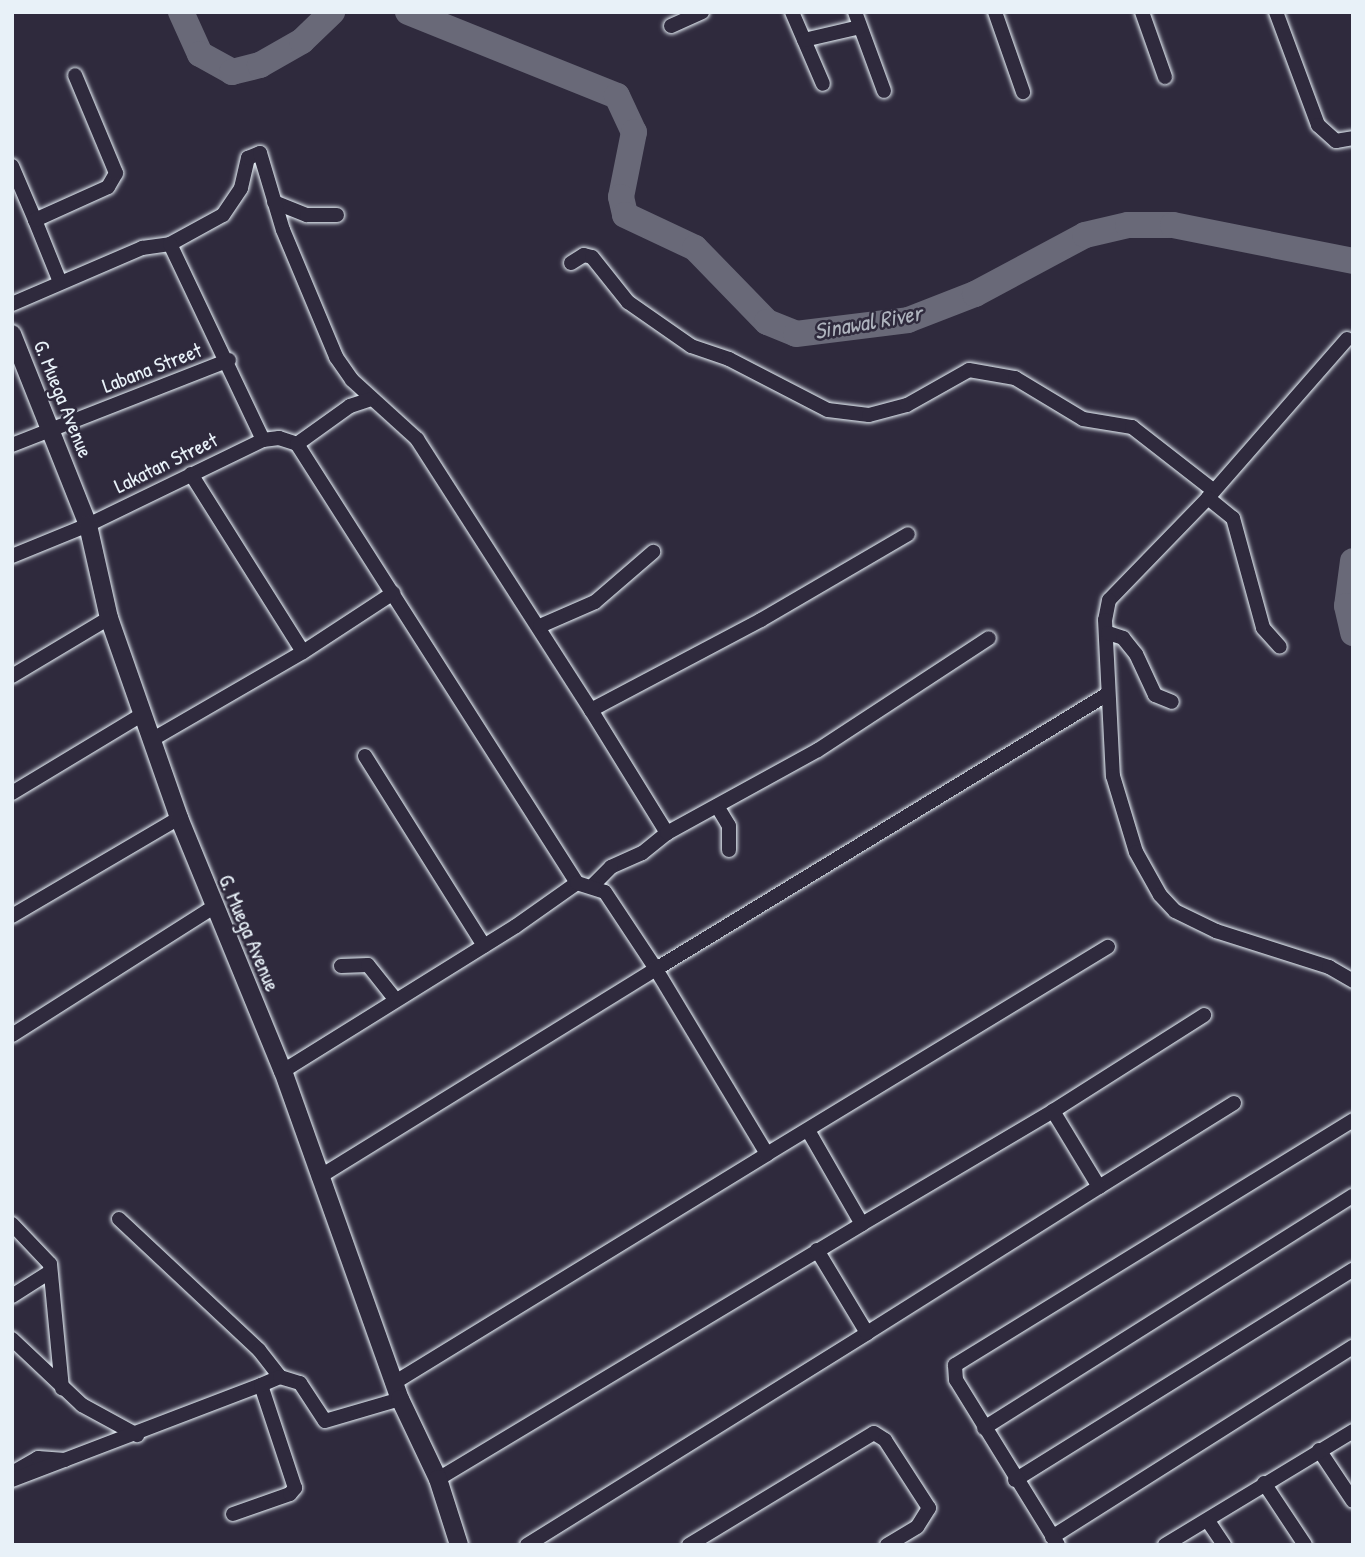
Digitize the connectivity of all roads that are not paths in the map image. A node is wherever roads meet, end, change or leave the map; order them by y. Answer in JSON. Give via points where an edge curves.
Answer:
{"nodes":[{"id":1,"x":702,"y":12,"type":"edge"},
{"id":2,"x":793,"y":12,"type":"edge"},
{"id":3,"x":855,"y":12,"type":"edge"},
{"id":4,"x":995,"y":12,"type":"edge"},
{"id":5,"x":1142,"y":12,"type":"edge"},
{"id":6,"x":1276,"y":12,"type":"edge"},
{"id":7,"x":671,"y":26,"type":"dead end"},
{"id":8,"x":860,"y":27,"type":"junction"},
{"id":9,"x":804,"y":40,"type":"junction"},
{"id":10,"x":75,"y":75,"type":"dead end"},
{"id":11,"x":1165,"y":77,"type":"dead end"},
{"id":12,"x":822,"y":84,"type":"dead end"},
{"id":13,"x":884,"y":91,"type":"dead end"},
{"id":14,"x":1023,"y":92,"type":"dead end"},
{"id":15,"x":1353,"y":138,"type":"edge"},
{"id":16,"x":12,"y":166,"type":"edge"},
{"id":17,"x":274,"y":202,"type":"junction"},
{"id":18,"x":337,"y":215,"type":"dead end"},
{"id":19,"x":36,"y":220,"type":"junction"},
{"id":20,"x":170,"y":244,"type":"junction"},
{"id":21,"x":571,"y":263,"type":"dead end"},
{"id":22,"x":60,"y":282,"type":"junction"},
{"id":23,"x":12,"y":304,"type":"edge"},
{"id":24,"x":12,"y":334,"type":"edge"},
{"id":25,"x":1347,"y":339,"type":"dead end"},
{"id":26,"x":229,"y":360,"type":"junction"},
{"id":27,"x":371,"y":399,"type":"junction"},
{"id":28,"x":53,"y":429,"type":"junction"},
{"id":29,"x":263,"y":440,"type":"junction"},
{"id":30,"x":297,"y":444,"type":"junction"},
{"id":31,"x":12,"y":445,"type":"edge"},
{"id":32,"x":191,"y":474,"type":"junction"},
{"id":33,"x":1210,"y":494,"type":"junction"},
{"id":34,"x":88,"y":525,"type":"junction"},
{"id":35,"x":908,"y":534,"type":"dead end"},
{"id":36,"x":653,"y":552,"type":"dead end"},
{"id":37,"x":12,"y":556,"type":"edge"},
{"id":38,"x":394,"y":593,"type":"junction"},
{"id":39,"x":109,"y":618,"type":"junction"},
{"id":40,"x":540,"y":626,"type":"junction"},
{"id":41,"x":1108,"y":634,"type":"junction"},
{"id":42,"x":989,"y":638,"type":"dead end"},
{"id":43,"x":1280,"y":648,"type":"dead end"},
{"id":44,"x":303,"y":652,"type":"junction"},
{"id":45,"x":12,"y":676,"type":"edge"},
{"id":46,"x":1106,"y":695,"type":"junction"},
{"id":47,"x":1172,"y":702,"type":"dead end"},
{"id":48,"x":591,"y":710,"type":"junction"},
{"id":49,"x":142,"y":714,"type":"junction"},
{"id":50,"x":153,"y":740,"type":"junction"},
{"id":51,"x":365,"y":756,"type":"dead end"},
{"id":52,"x":12,"y":793,"type":"edge"},
{"id":53,"x":717,"y":806,"type":"junction"},
{"id":54,"x":179,"y":818,"type":"junction"},
{"id":55,"x":667,"y":833,"type":"junction"},
{"id":56,"x":729,"y":850,"type":"dead end"},
{"id":57,"x":577,"y":883,"type":"junction"},
{"id":58,"x":593,"y":885,"type":"junction"},
{"id":59,"x":212,"y":908,"type":"junction"},
{"id":60,"x":12,"y":916,"type":"edge"},
{"id":61,"x":484,"y":946,"type":"junction"},
{"id":62,"x":1108,"y":947,"type":"dead end"},
{"id":63,"x":341,"y":965,"type":"dead end"},
{"id":64,"x":656,"y":969,"type":"junction"},
{"id":65,"x":1353,"y":981,"type":"edge"},
{"id":66,"x":395,"y":999,"type":"junction"},
{"id":67,"x":1204,"y":1015,"type":"dead end"},
{"id":68,"x":12,"y":1035,"type":"edge"},
{"id":69,"x":283,"y":1071,"type":"junction"},
{"id":70,"x":1234,"y":1103,"type":"dead end"},
{"id":71,"x":1053,"y":1111,"type":"junction"},
{"id":72,"x":1353,"y":1120,"type":"edge"},
{"id":73,"x":809,"y":1132,"type":"junction"},
{"id":74,"x":767,"y":1154,"type":"junction"},
{"id":75,"x":319,"y":1177,"type":"junction"},
{"id":76,"x":1099,"y":1187,"type":"junction"},
{"id":77,"x":1353,"y":1196,"type":"edge"},
{"id":78,"x":118,"y":1219,"type":"dead end"},
{"id":79,"x":12,"y":1224,"type":"edge"},
{"id":80,"x":862,"y":1224,"type":"junction"},
{"id":81,"x":817,"y":1250,"type":"junction"},
{"id":82,"x":1353,"y":1270,"type":"edge"},
{"id":83,"x":50,"y":1272,"type":"junction"},
{"id":84,"x":12,"y":1296,"type":"edge"},
{"id":85,"x":867,"y":1332,"type":"junction"},
{"id":86,"x":12,"y":1339,"type":"edge"},
{"id":87,"x":1353,"y":1347,"type":"edge"},
{"id":88,"x":280,"y":1377,"type":"junction"},
{"id":89,"x":397,"y":1381,"type":"junction"},
{"id":90,"x":261,"y":1385,"type":"junction"},
{"id":91,"x":62,"y":1388,"type":"junction"},
{"id":92,"x":400,"y":1399,"type":"junction"},
{"id":93,"x":984,"y":1428,"type":"junction"},
{"id":94,"x":1353,"y":1431,"type":"edge"},
{"id":95,"x":137,"y":1435,"type":"junction"},
{"id":96,"x":1319,"y":1450,"type":"junction"},
{"id":97,"x":65,"y":1460,"type":"junction"},
{"id":98,"x":12,"y":1473,"type":"edge"},
{"id":99,"x":438,"y":1479,"type":"junction"},
{"id":100,"x":12,"y":1480,"type":"edge"},
{"id":101,"x":1015,"y":1480,"type":"junction"},
{"id":102,"x":1264,"y":1483,"type":"junction"},
{"id":103,"x":1353,"y":1501,"type":"edge"},
{"id":104,"x":233,"y":1514,"type":"dead end"},
{"id":105,"x":1208,"y":1521,"type":"junction"},
{"id":106,"x":1055,"y":1541,"type":"edge"},
{"id":107,"x":459,"y":1545,"type":"edge"},
{"id":108,"x":527,"y":1545,"type":"edge"},
{"id":109,"x":689,"y":1545,"type":"edge"},
{"id":110,"x":887,"y":1545,"type":"edge"},
{"id":111,"x":1165,"y":1545,"type":"edge"},
{"id":112,"x":1223,"y":1545,"type":"edge"},
{"id":113,"x":1305,"y":1545,"type":"edge"}],
"edges":[{"from":1,"to":7,"type":"street"},
{"from":2,"to":9,"type":"street"},
{"from":3,"to":8,"type":"street"},
{"from":4,"to":14,"type":"street"},
{"from":5,"to":11,"type":"street"},
{"from":6,"to":15,"type":"street","via":[[1318,125],[1336,141]]},
{"from":8,"to":9,"type":"street"},
{"from":8,"to":13,"type":"street"},
{"from":9,"to":12,"type":"street"},
{"from":10,"to":19,"type":"street","via":[[114,165],[115,179]]},
{"from":16,"to":19,"type":"street"},
{"from":17,"to":18,"type":"street","via":[[307,215]]},
{"from":17,"to":20,"type":"street","via":[[264,157],[254,153],[248,158],[234,203],[223,215]]},
{"from":17,"to":27,"type":"street","via":[[324,335],[346,373]]},
{"from":19,"to":22,"type":"street"},
{"from":20,"to":22,"type":"street","via":[[152,244]]},
{"from":20,"to":26,"type":"street"},
{"from":21,"to":33,"type":"street","via":[[584,255],[592,257],[628,302],[691,346],[729,359],[828,410],[869,415],[907,405],[962,372],[1015,377],[1083,419],[1132,427]]},
{"from":22,"to":23,"type":"street"},
{"from":24,"to":28,"type":"street","name":"G. Muega Avenue"},
{"from":25,"to":33,"type":"street"},
{"from":26,"to":28,"type":"street","name":"Labana Street"},
{"from":26,"to":29,"type":"street"},
{"from":27,"to":30,"type":"street","via":[[350,406]]},
{"from":27,"to":40,"type":"street","via":[[395,415],[417,439]]},
{"from":28,"to":31,"type":"street","name":"Labana Street"},
{"from":28,"to":34,"type":"street","name":"G. Muega Avenue"},
{"from":29,"to":30,"type":"street","via":[[279,438]]},
{"from":29,"to":32,"type":"street","name":"Lakatan Street"},
{"from":30,"to":38,"type":"street"},
{"from":32,"to":34,"type":"street","name":"Lakatan Street"},
{"from":32,"to":44,"type":"street"},
{"from":33,"to":41,"type":"street","via":[[1109,600]]},
{"from":33,"to":43,"type":"street","via":[[1233,518],[1263,628]]},
{"from":34,"to":37,"type":"street","name":"Lakatan Street"},
{"from":34,"to":39,"type":"street","name":"G. Muega Avenue"},
{"from":35,"to":48,"type":"street","via":[[705,652]]},
{"from":36,"to":40,"type":"street","via":[[595,602]]},
{"from":38,"to":44,"type":"street"},
{"from":38,"to":57,"type":"street"},
{"from":39,"to":45,"type":"street"},
{"from":39,"to":49,"type":"street","name":"G. Muega Avenue"},
{"from":40,"to":48,"type":"street"},
{"from":41,"to":46,"type":"street"},
{"from":41,"to":47,"type":"street","via":[[1123,638],[1136,654],[1155,695]]},
{"from":42,"to":53,"type":"street","via":[[818,750]]},
{"from":44,"to":50,"type":"street"},
{"from":46,"to":64,"type":"street"},
{"from":46,"to":65,"type":"street","via":[[1117,796],[1136,852],[1160,895],[1190,920],[1329,967]]},
{"from":48,"to":55,"type":"street"},
{"from":49,"to":50,"type":"street","name":"G. Muega Avenue"},
{"from":49,"to":52,"type":"street"},
{"from":50,"to":54,"type":"street","name":"G. Muega Avenue"},
{"from":51,"to":61,"type":"street"},
{"from":53,"to":55,"type":"street"},
{"from":53,"to":56,"type":"street","via":[[729,826]]},
{"from":54,"to":59,"type":"street","name":"G. Muega Avenue"},
{"from":54,"to":60,"type":"street"},
{"from":55,"to":58,"type":"street","via":[[642,853],[611,867]]},
{"from":57,"to":58,"type":"street"},
{"from":57,"to":61,"type":"street"},
{"from":58,"to":64,"type":"street","via":[[614,902]]},
{"from":59,"to":68,"type":"street"},
{"from":59,"to":69,"type":"street","name":"G. Muega Avenue"},
{"from":61,"to":66,"type":"street"},
{"from":62,"to":73,"type":"street"},
{"from":63,"to":66,"type":"street","via":[[368,965]]},
{"from":64,"to":74,"type":"street"},
{"from":64,"to":75,"type":"street"},
{"from":66,"to":69,"type":"street"},
{"from":67,"to":71,"type":"street"},
{"from":69,"to":75,"type":"street","name":"G. Muega Avenue"},
{"from":70,"to":76,"type":"street"},
{"from":71,"to":76,"type":"street"},
{"from":71,"to":80,"type":"street"},
{"from":72,"to":93,"type":"street","via":[[955,1365],[954,1377]]},
{"from":73,"to":74,"type":"street"},
{"from":73,"to":80,"type":"street"},
{"from":74,"to":89,"type":"street"},
{"from":75,"to":89,"type":"street","name":"G. Muega Avenue"},
{"from":76,"to":85,"type":"street"},
{"from":77,"to":93,"type":"street"},
{"from":78,"to":88,"type":"street","via":[[259,1350]]},
{"from":79,"to":83,"type":"street","via":[[46,1257]]},
{"from":80,"to":81,"type":"street"},
{"from":81,"to":85,"type":"street"},
{"from":81,"to":99,"type":"street"},
{"from":82,"to":101,"type":"street"},
{"from":83,"to":84,"type":"street"},
{"from":83,"to":91,"type":"street"},
{"from":85,"to":108,"type":"street"},
{"from":86,"to":91,"type":"street"},
{"from":87,"to":106,"type":"street"},
{"from":88,"to":90,"type":"street"},
{"from":88,"to":92,"type":"street","via":[[300,1383],[325,1421]]},
{"from":89,"to":92,"type":"street","name":"G. Muega Avenue"},
{"from":90,"to":95,"type":"street"},
{"from":90,"to":104,"type":"street","via":[[295,1488],[290,1494]]},
{"from":91,"to":95,"type":"street","via":[[82,1405]]},
{"from":92,"to":99,"type":"street","name":"G. Muega Avenue"},
{"from":93,"to":101,"type":"street"},
{"from":94,"to":96,"type":"street"},
{"from":95,"to":97,"type":"street"},
{"from":96,"to":102,"type":"street"},
{"from":96,"to":103,"type":"street"},
{"from":97,"to":98,"type":"street","via":[[46,1457]]},
{"from":97,"to":100,"type":"street"},
{"from":99,"to":107,"type":"street","name":"G. Muega Avenue"},
{"from":101,"to":106,"type":"street"},
{"from":102,"to":105,"type":"street"},
{"from":102,"to":113,"type":"street"},
{"from":105,"to":111,"type":"street"},
{"from":105,"to":112,"type":"street"},
{"from":109,"to":110,"type":"street","via":[[874,1433],[886,1440],[929,1508],[917,1527]]}]}
